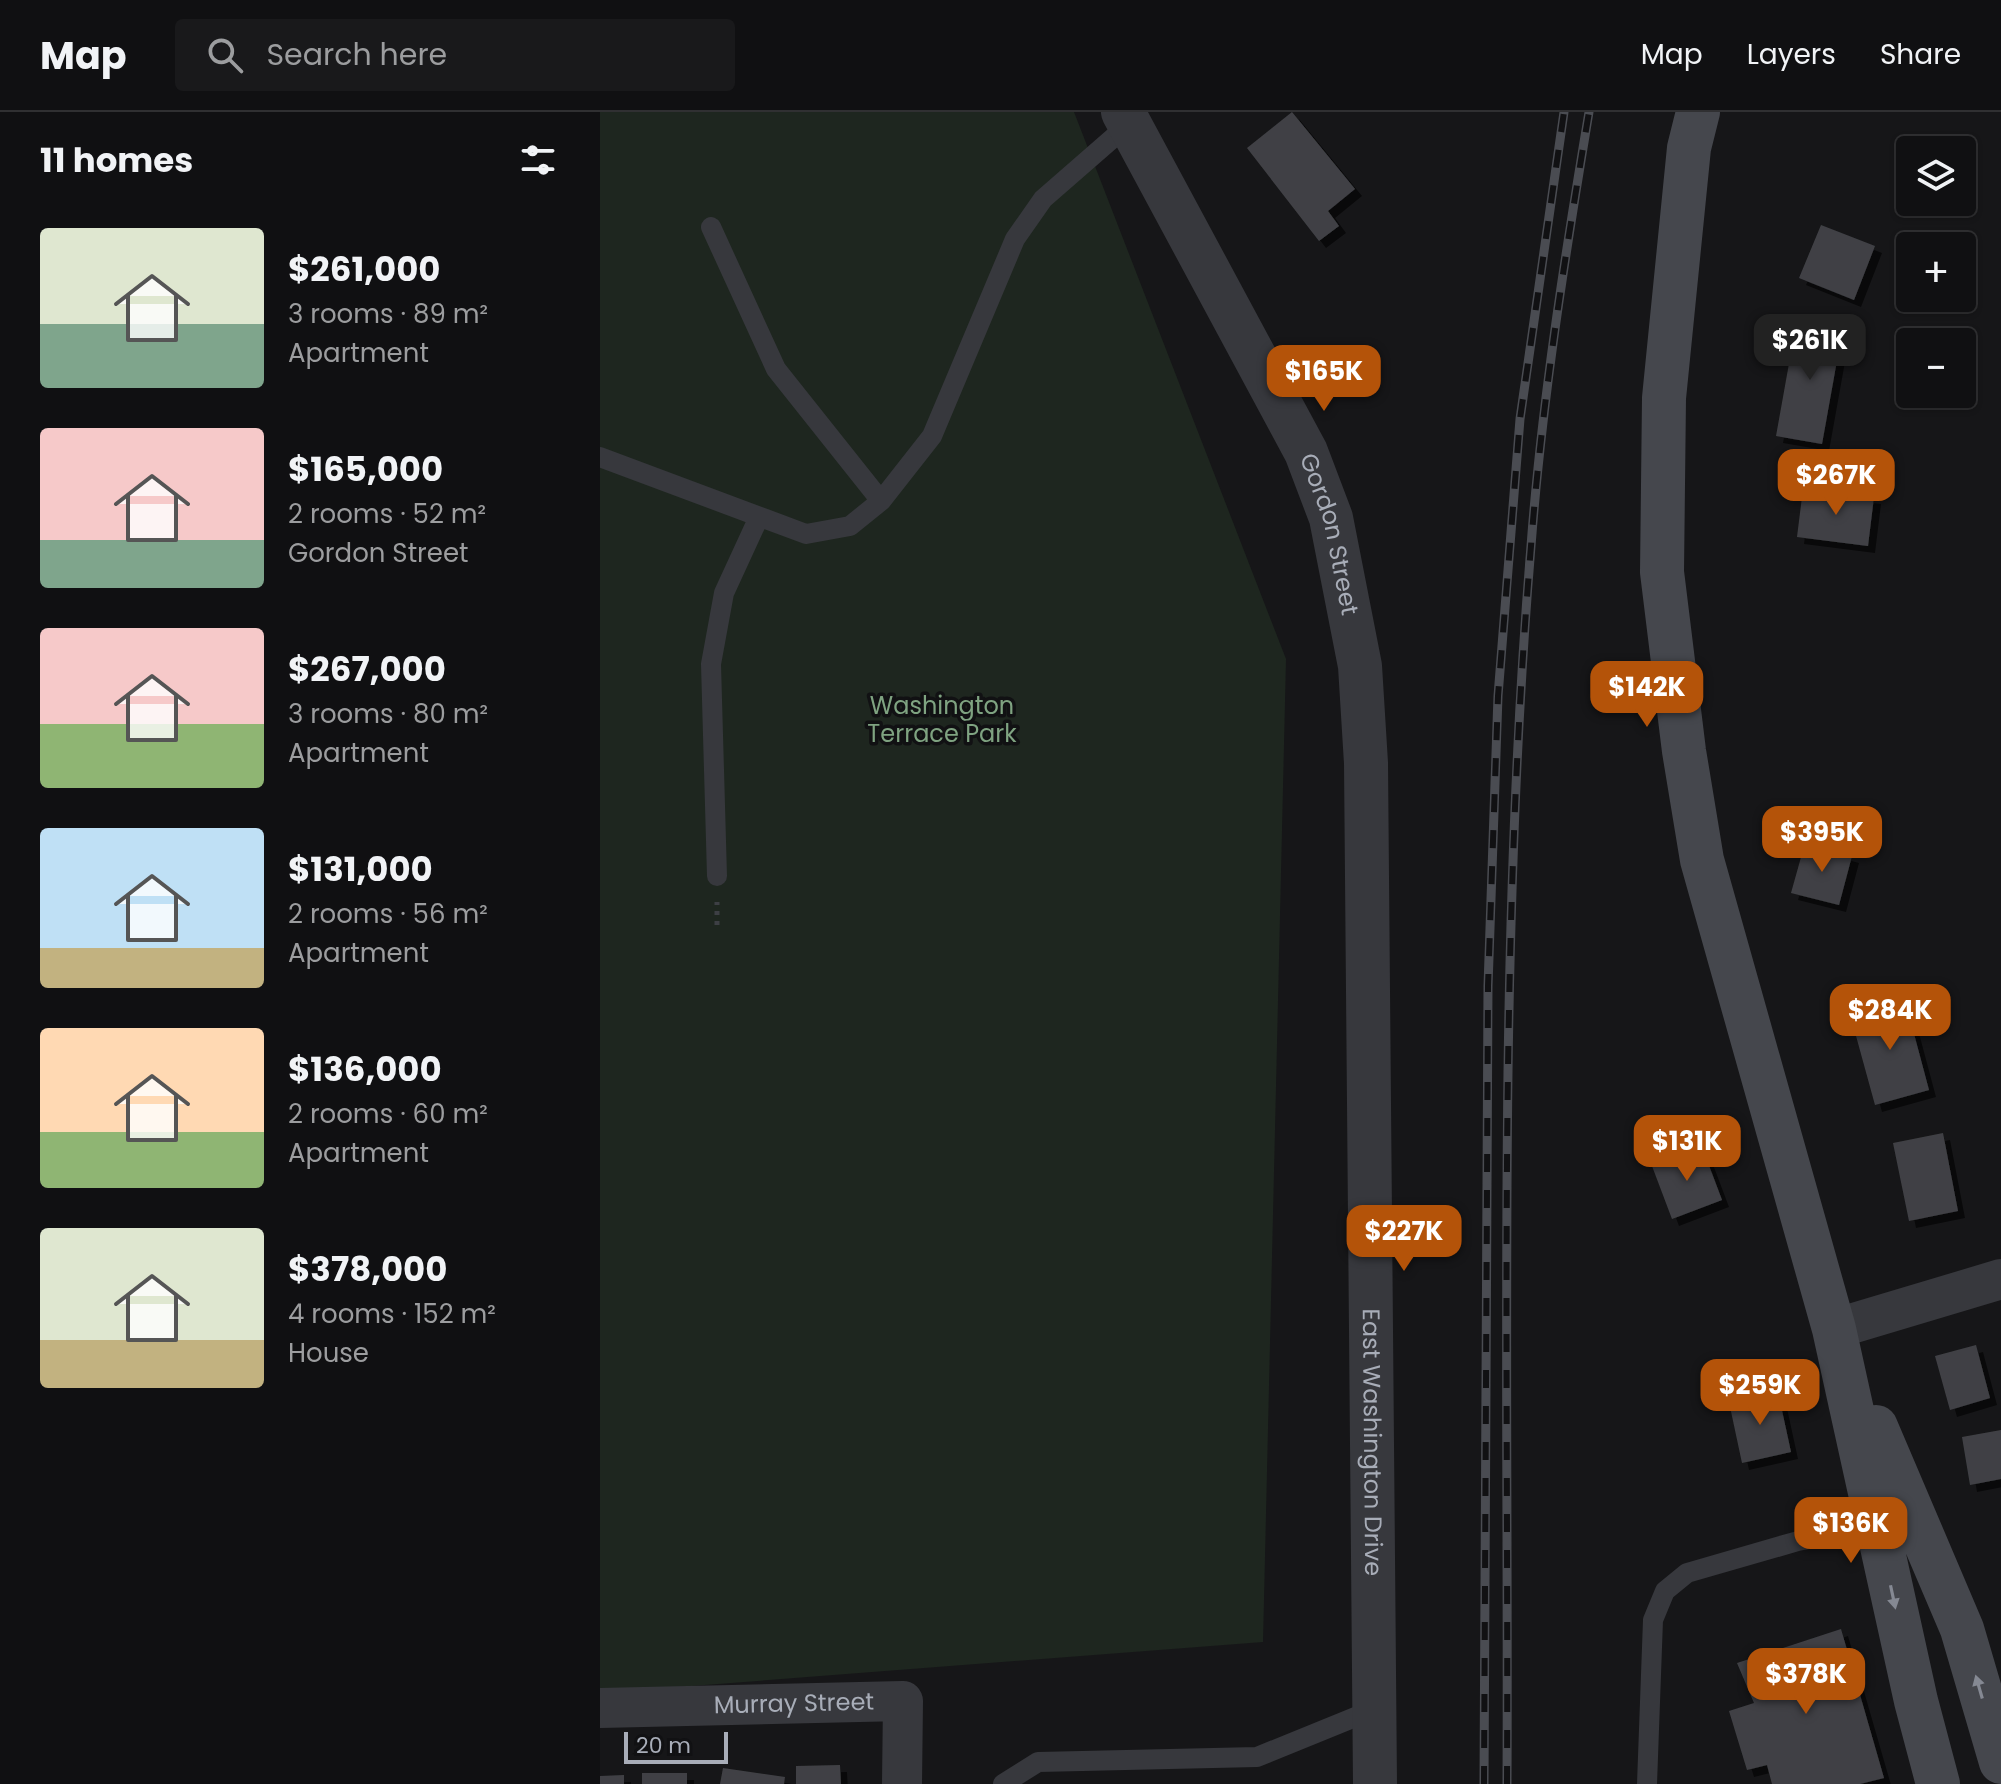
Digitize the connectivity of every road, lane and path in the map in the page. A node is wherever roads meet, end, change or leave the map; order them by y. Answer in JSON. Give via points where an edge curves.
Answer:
{"nodes":[{"id":1,"x":1698,"y":112,"type":"edge"},
{"id":2,"x":1126,"y":118,"type":"edge"},
{"id":3,"x":711,"y":227,"type":"dead end"},
{"id":4,"x":600,"y":457,"type":"edge"},
{"id":5,"x":881,"y":501,"type":"junction"},
{"id":6,"x":759,"y":517,"type":"junction"},
{"id":7,"x":1366,"y":763,"type":"joint"},
{"id":8,"x":717,"y":876,"type":"dead end"},
{"id":9,"x":2001,"y":1279,"type":"edge"},
{"id":10,"x":1834,"y":1329,"type":"junction"},
{"id":11,"x":1877,"y":1526,"type":"junction"},
{"id":12,"x":600,"y":1708,"type":"edge"},
{"id":13,"x":1375,"y":1709,"type":"junction"},
{"id":14,"x":2001,"y":1762,"type":"edge"},
{"id":15,"x":902,"y":1784,"type":"edge"},
{"id":16,"x":1003,"y":1784,"type":"edge"},
{"id":17,"x":1375,"y":1784,"type":"edge"},
{"id":18,"x":1647,"y":1784,"type":"edge"},
{"id":19,"x":1938,"y":1784,"type":"edge"}],
"edges":[{"from":1,"to":10,"type":"main road","via":[[1689,148],[1664,398],[1662,572],[1702,860]]},
{"from":2,"to":5,"type":"lane","via":[[1043,199],[1015,239],[932,436]]},
{"from":2,"to":7,"type":"street","name":"Gordon Street","via":[[1306,452],[1331,518],[1360,666]]},
{"from":3,"to":5,"type":"lane","via":[[776,369]]},
{"from":4,"to":6,"type":"lane"},
{"from":5,"to":6,"type":"lane","via":[[850,526],[830,532],[806,534]]},
{"from":6,"to":8,"type":"lane","via":[[724,593],[711,664]]},
{"from":7,"to":13,"type":"street","name":"East Washington Drive"},
{"from":9,"to":10,"type":"street"},
{"from":10,"to":11,"type":"main road"},
{"from":14,"to":10,"type":"main road","one_way":true,"via":[[1962,1629]]},
{"from":11,"to":18,"type":"lane","via":[[1798,1541],[1687,1573],[1665,1591],[1653,1620]]},
{"from":11,"to":19,"type":"main road","one_way":true},
{"from":12,"to":15,"type":"street","name":"Murray Street","via":[[903,1701]]},
{"from":13,"to":16,"type":"lane","via":[[1257,1757],[1038,1762]]},
{"from":13,"to":17,"type":"street","name":"East Washington Drive"}]}
